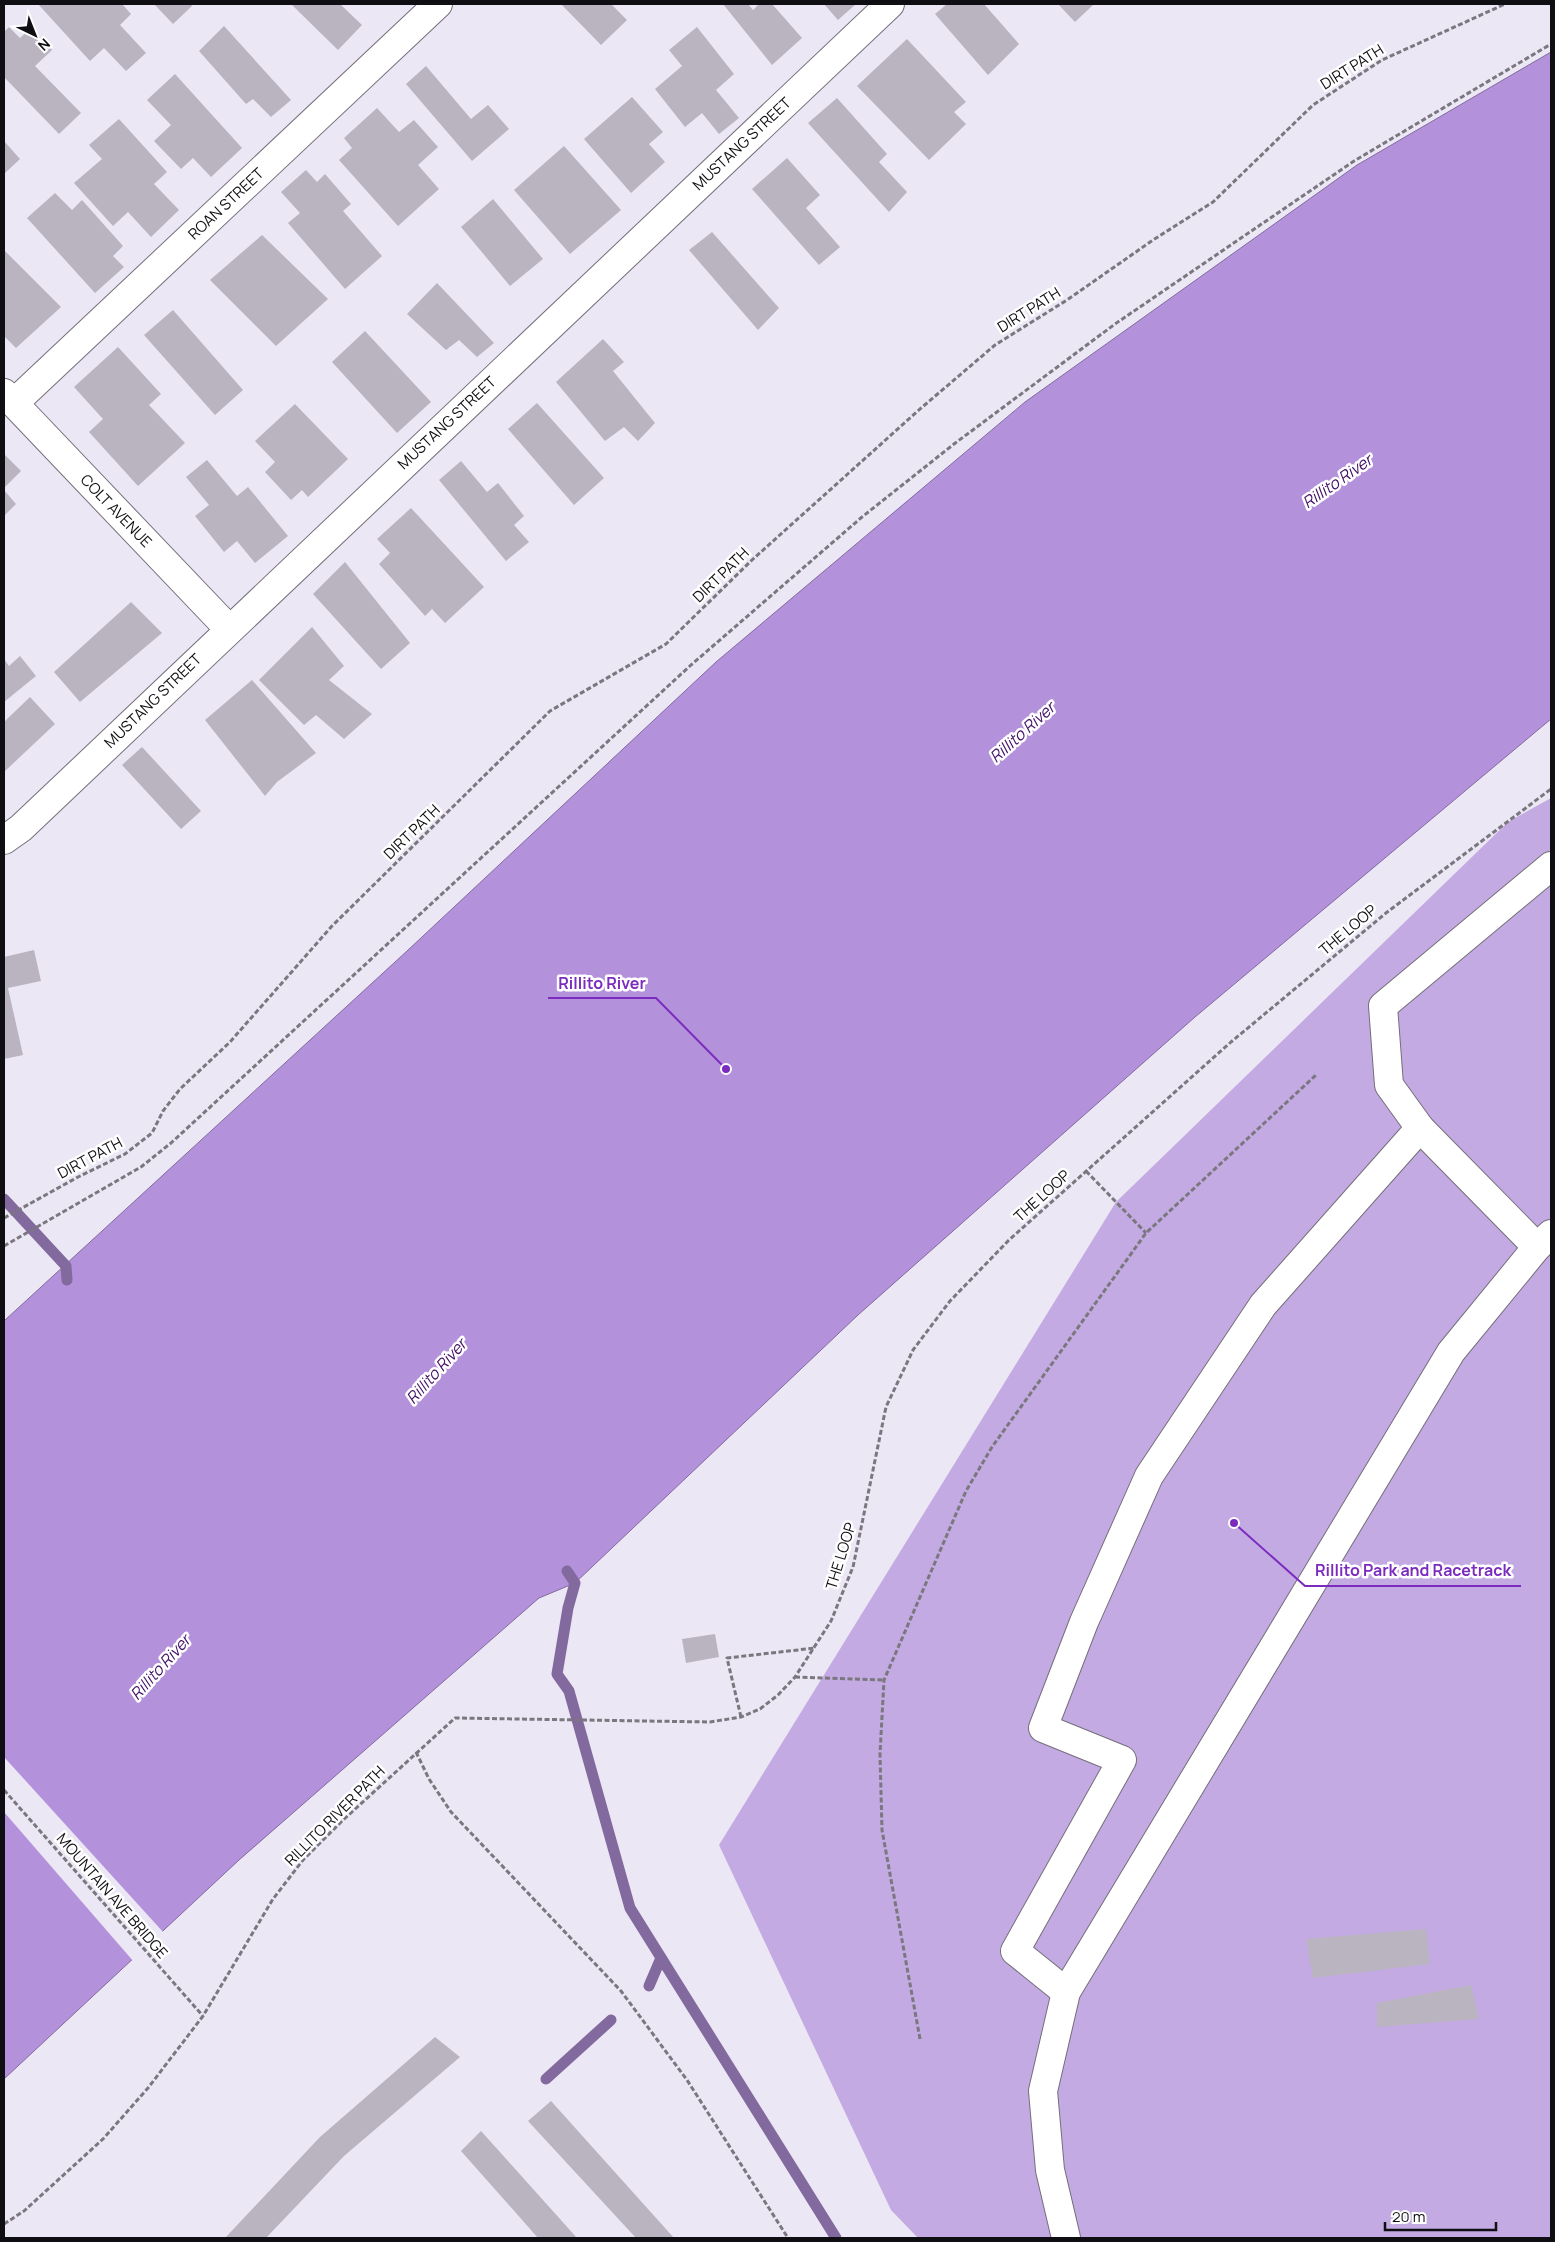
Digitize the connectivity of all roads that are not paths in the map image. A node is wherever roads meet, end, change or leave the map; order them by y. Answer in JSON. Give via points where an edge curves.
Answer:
{"nodes":[{"id":1,"x":438,"y":4,"type":"edge"},
{"id":2,"x":890,"y":4,"type":"edge"},
{"id":3,"x":9,"y":398,"type":"edge"},
{"id":4,"x":229,"y":629,"type":"junction"},
{"id":5,"x":4,"y":840,"type":"edge"},
{"id":6,"x":1551,"y":866,"type":"edge"},
{"id":7,"x":1420,"y":1128,"type":"junction"},
{"id":8,"x":1544,"y":1241,"type":"edge"},
{"id":9,"x":1066,"y":1992,"type":"junction"},
{"id":10,"x":1066,"y":2238,"type":"edge"}],
"edges":[{"from":1,"to":3,"type":"street","name":"ROAN STREET"},
{"from":2,"to":4,"type":"street","name":"MUSTANG STREET"},
{"from":3,"to":4,"type":"street","name":"COLT AVENUE"},
{"from":4,"to":5,"type":"street","name":"MUSTANG STREET","via":[[21,828]]},
{"from":6,"to":7,"type":"street","via":[[1383,1006],[1389,1085]]},
{"from":7,"to":8,"type":"street"},
{"from":7,"to":9,"type":"street","via":[[1263,1305],[1149,1476],[1084,1622],[1043,1728],[1122,1760],[1015,1951]]},
{"from":8,"to":9,"type":"street","via":[[1451,1352]]},
{"from":9,"to":10,"type":"street","via":[[1043,2091],[1050,2170]]}]}
